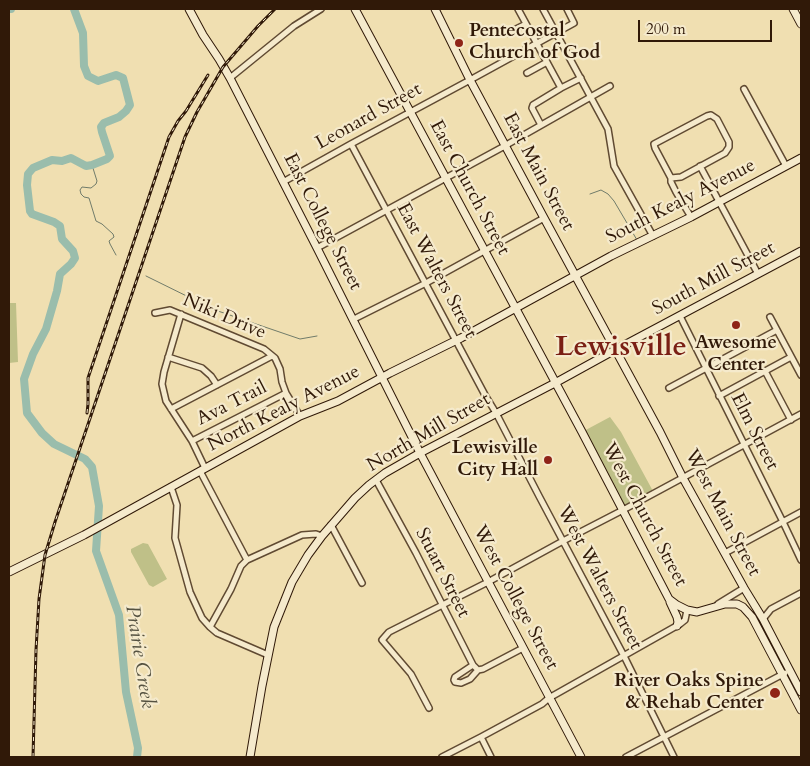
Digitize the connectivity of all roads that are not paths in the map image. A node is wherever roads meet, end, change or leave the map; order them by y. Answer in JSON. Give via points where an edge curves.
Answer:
{"nodes":[{"id":1,"x":188,"y":9,"type":"edge"},
{"id":2,"x":321,"y":9,"type":"edge"},
{"id":3,"x":355,"y":9,"type":"edge"},
{"id":4,"x":435,"y":9,"type":"edge"},
{"id":5,"x":518,"y":9,"type":"edge"},
{"id":6,"x":543,"y":9,"type":"edge"},
{"id":7,"x":567,"y":9,"type":"edge"},
{"id":8,"x":793,"y":9,"type":"edge"},
{"id":9,"x":526,"y":24,"type":"junction"},
{"id":10,"x":801,"y":24,"type":"edge"},
{"id":11,"x":508,"y":33,"type":"dead end"},
{"id":12,"x":556,"y":33,"type":"junction"},
{"id":13,"x":537,"y":44,"type":"junction"},
{"id":14,"x":547,"y":62,"type":"junction"},
{"id":15,"x":527,"y":72,"type":"dead end"},
{"id":16,"x":230,"y":78,"type":"junction"},
{"id":17,"x":581,"y":78,"type":"junction"},
{"id":18,"x":470,"y":80,"type":"junction"},
{"id":19,"x":610,"y":86,"type":"dead end"},
{"id":20,"x":561,"y":88,"type":"junction"},
{"id":21,"x":744,"y":89,"type":"dead end"},
{"id":22,"x":591,"y":96,"type":"junction"},
{"id":23,"x":410,"y":111,"type":"junction"},
{"id":24,"x":541,"y":125,"type":"junction"},
{"id":25,"x":351,"y":144,"type":"junction"},
{"id":26,"x":505,"y":145,"type":"junction"},
{"id":27,"x":801,"y":158,"type":"edge"},
{"id":28,"x":700,"y":166,"type":"junction"},
{"id":29,"x":786,"y":166,"type":"junction"},
{"id":30,"x":445,"y":177,"type":"junction"},
{"id":31,"x":671,"y":178,"type":"junction"},
{"id":32,"x":283,"y":182,"type":"junction"},
{"id":33,"x":720,"y":202,"type":"junction"},
{"id":34,"x":386,"y":210,"type":"junction"},
{"id":35,"x":690,"y":217,"type":"junction"},
{"id":36,"x":544,"y":218,"type":"junction"},
{"id":37,"x":653,"y":236,"type":"junction"},
{"id":38,"x":318,"y":248,"type":"junction"},
{"id":39,"x":485,"y":251,"type":"junction"},
{"id":40,"x":801,"y":251,"type":"edge"},
{"id":41,"x":758,"y":274,"type":"junction"},
{"id":42,"x":575,"y":275,"type":"junction"},
{"id":43,"x":426,"y":283,"type":"junction"},
{"id":44,"x":514,"y":308,"type":"junction"},
{"id":45,"x":155,"y":313,"type":"dead end"},
{"id":46,"x":181,"y":314,"type":"junction"},
{"id":47,"x":680,"y":316,"type":"junction"},
{"id":48,"x":770,"y":317,"type":"dead end"},
{"id":49,"x":354,"y":319,"type":"junction"},
{"id":50,"x":778,"y":330,"type":"junction"},
{"id":51,"x":456,"y":339,"type":"junction"},
{"id":52,"x":615,"y":350,"type":"junction"},
{"id":53,"x":272,"y":356,"type":"junction"},
{"id":54,"x":168,"y":357,"type":"junction"},
{"id":55,"x":791,"y":357,"type":"junction"},
{"id":56,"x":706,"y":369,"type":"junction"},
{"id":57,"x":765,"y":371,"type":"junction"},
{"id":58,"x":801,"y":374,"type":"edge"},
{"id":59,"x":383,"y":376,"type":"junction"},
{"id":60,"x":555,"y":383,"type":"junction"},
{"id":61,"x":217,"y":385,"type":"junction"},
{"id":62,"x":669,"y":388,"type":"dead end"},
{"id":63,"x":286,"y":393,"type":"junction"},
{"id":64,"x":719,"y":396,"type":"junction"},
{"id":65,"x":171,"y":410,"type":"junction"},
{"id":66,"x":496,"y":413,"type":"junction"},
{"id":67,"x":801,"y":414,"type":"edge"},
{"id":68,"x":300,"y":416,"type":"junction"},
{"id":69,"x":791,"y":420,"type":"junction"},
{"id":70,"x":192,"y":441,"type":"junction"},
{"id":71,"x":744,"y":445,"type":"junction"},
{"id":72,"x":420,"y":453,"type":"junction"},
{"id":73,"x":202,"y":470,"type":"junction"},
{"id":74,"x":683,"y":478,"type":"junction"},
{"id":75,"x":376,"y":480,"type":"junction"},
{"id":76,"x":171,"y":487,"type":"junction"},
{"id":77,"x":623,"y":510,"type":"junction"},
{"id":78,"x":801,"y":512,"type":"edge"},
{"id":79,"x":783,"y":522,"type":"junction"},
{"id":80,"x":331,"y":525,"type":"junction"},
{"id":81,"x":322,"y":536,"type":"junction"},
{"id":82,"x":563,"y":541,"type":"junction"},
{"id":83,"x":725,"y":553,"type":"junction"},
{"id":84,"x":248,"y":560,"type":"junction"},
{"id":85,"x":801,"y":560,"type":"edge"},
{"id":86,"x":9,"y":572,"type":"edge"},
{"id":87,"x":488,"y":582,"type":"junction"},
{"id":88,"x":362,"y":583,"type":"dead end"},
{"id":89,"x":744,"y":588,"type":"junction"},
{"id":90,"x":801,"y":593,"type":"edge"},
{"id":91,"x":669,"y":599,"type":"junction"},
{"id":92,"x":737,"y":604,"type":"joint"},
{"id":93,"x":442,"y":605,"type":"junction"},
{"id":94,"x":711,"y":608,"type":"junction"},
{"id":95,"x":687,"y":610,"type":"junction"},
{"id":96,"x":763,"y":619,"type":"junction"},
{"id":97,"x":677,"y":626,"type":"junction"},
{"id":98,"x":210,"y":628,"type":"junction"},
{"id":99,"x":523,"y":648,"type":"junction"},
{"id":100,"x":268,"y":655,"type":"junction"},
{"id":101,"x":624,"y":656,"type":"junction"},
{"id":102,"x":473,"y":665,"type":"junction"},
{"id":103,"x":478,"y":670,"type":"junction"},
{"id":104,"x":790,"y":670,"type":"junction"},
{"id":105,"x":783,"y":675,"type":"junction"},
{"id":106,"x":801,"y":692,"type":"edge"},
{"id":107,"x":549,"y":698,"type":"junction"},
{"id":108,"x":429,"y":708,"type":"dead end"},
{"id":109,"x":801,"y":710,"type":"edge"},
{"id":110,"x":481,"y":737,"type":"junction"},
{"id":111,"x":664,"y":737,"type":"junction"},
{"id":112,"x":250,"y":757,"type":"edge"},
{"id":113,"x":442,"y":757,"type":"edge"},
{"id":114,"x":491,"y":757,"type":"edge"},
{"id":115,"x":581,"y":757,"type":"edge"},
{"id":116,"x":626,"y":757,"type":"edge"},
{"id":117,"x":674,"y":757,"type":"edge"}],
"edges":[{"from":1,"to":16,"type":"main road","name":"East College Street"},
{"from":2,"to":16,"type":"street","via":[[294,26]]},
{"from":3,"to":23,"type":"main road","name":"East Church Street"},
{"from":4,"to":18,"type":"main road","name":"East Main Street"},
{"from":5,"to":9,"type":"street"},
{"from":6,"to":12,"type":"street"},
{"from":7,"to":12,"type":"street","name":"Leonard Street","via":[[574,23]]},
{"from":8,"to":10,"type":"main road"},
{"from":9,"to":11,"type":"street"},
{"from":9,"to":13,"type":"street"},
{"from":12,"to":13,"type":"street","name":"Leonard Street"},
{"from":12,"to":17,"type":"street"},
{"from":13,"to":14,"type":"street"},
{"from":13,"to":18,"type":"street","name":"Leonard Street"},
{"from":14,"to":15,"type":"street"},
{"from":14,"to":20,"type":"street"},
{"from":16,"to":32,"type":"main road","name":"East College Street"},
{"from":17,"to":20,"type":"street"},
{"from":17,"to":22,"type":"street"},
{"from":18,"to":23,"type":"street","name":"Leonard Street"},
{"from":18,"to":26,"type":"main road","name":"East Main Street"},
{"from":19,"to":22,"type":"street"},
{"from":20,"to":24,"type":"street","via":[[533,105]]},
{"from":21,"to":29,"type":"street"},
{"from":22,"to":24,"type":"street"},
{"from":22,"to":37,"type":"street","via":[[608,129],[614,166]]},
{"from":23,"to":25,"type":"street","name":"Leonard Street"},
{"from":23,"to":30,"type":"main road","name":"East Church Street"},
{"from":24,"to":26,"type":"street"},
{"from":25,"to":32,"type":"street","name":"Leonard Street"},
{"from":25,"to":34,"type":"street","name":"East Walters Street"},
{"from":26,"to":30,"type":"street"},
{"from":26,"to":36,"type":"main road","name":"East Main Street"},
{"from":27,"to":29,"type":"main road","name":"South Kealy Avenue"},
{"from":28,"to":31,"type":"street"},
{"from":28,"to":31,"type":"street","via":[[729,148],[729,142],[711,115],[654,144]]},
{"from":28,"to":33,"type":"street"},
{"from":29,"to":33,"type":"main road","name":"South Kealy Avenue"},
{"from":30,"to":34,"type":"street"},
{"from":30,"to":39,"type":"main road","name":"East Church Street"},
{"from":31,"to":35,"type":"street"},
{"from":32,"to":38,"type":"main road","name":"East College Street"},
{"from":33,"to":35,"type":"main road","name":"South Kealy Avenue"},
{"from":33,"to":41,"type":"street"},
{"from":34,"to":38,"type":"street"},
{"from":34,"to":43,"type":"street","name":"East Walters Street"},
{"from":35,"to":37,"type":"main road","name":"South Kealy Avenue"},
{"from":36,"to":39,"type":"street"},
{"from":36,"to":42,"type":"main road","name":"East Main Street"},
{"from":37,"to":42,"type":"main road","name":"South Kealy Avenue"},
{"from":38,"to":49,"type":"main road","name":"East College Street"},
{"from":39,"to":43,"type":"street"},
{"from":39,"to":44,"type":"main road","name":"East Church Street"},
{"from":40,"to":41,"type":"main road","name":"South Mill Street"},
{"from":41,"to":47,"type":"main road","name":"South Mill Street"},
{"from":42,"to":44,"type":"main road","name":"North Kealy Avenue"},
{"from":42,"to":52,"type":"main road","name":"East Main Street"},
{"from":43,"to":49,"type":"street"},
{"from":43,"to":51,"type":"street","name":"East Walters Street"},
{"from":44,"to":51,"type":"main road","name":"North Kealy Avenue"},
{"from":44,"to":60,"type":"main road","name":"East Church Street"},
{"from":45,"to":46,"type":"street","name":"Niki Drive","via":[[170,310]]},
{"from":46,"to":53,"type":"street","name":"Niki Drive"},
{"from":46,"to":54,"type":"street"},
{"from":47,"to":52,"type":"main road","name":"South Mill Street"},
{"from":47,"to":56,"type":"street","name":"Elm Street"},
{"from":48,"to":50,"type":"street"},
{"from":49,"to":59,"type":"main road","name":"East College Street"},
{"from":50,"to":55,"type":"street"},
{"from":50,"to":56,"type":"street"},
{"from":51,"to":59,"type":"main road","name":"North Kealy Avenue"},
{"from":51,"to":66,"type":"street","name":"East Walters Street"},
{"from":52,"to":60,"type":"main road","name":"North Mill Street"},
{"from":52,"to":74,"type":"main road","name":"West Main Street"},
{"from":53,"to":61,"type":"street"},
{"from":53,"to":63,"type":"street","name":"Niki Drive","via":[[280,369]]},
{"from":54,"to":61,"type":"street","via":[[202,368]]},
{"from":54,"to":65,"type":"street","via":[[162,384]]},
{"from":55,"to":57,"type":"street"},
{"from":55,"to":58,"type":"street"},
{"from":56,"to":62,"type":"street"},
{"from":56,"to":64,"type":"street","name":"Elm Street"},
{"from":57,"to":64,"type":"street"},
{"from":57,"to":69,"type":"street"},
{"from":59,"to":68,"type":"main road","name":"North Kealy Avenue"},
{"from":59,"to":72,"type":"main road","name":"East College Street"},
{"from":60,"to":66,"type":"main road","name":"North Mill Street"},
{"from":60,"to":77,"type":"main road","name":"West Church Street"},
{"from":61,"to":65,"type":"street"},
{"from":63,"to":68,"type":"street","name":"Niki Drive"},
{"from":63,"to":70,"type":"street","name":"Ava Trail"},
{"from":64,"to":71,"type":"street","name":"Elm Street"},
{"from":65,"to":70,"type":"street"},
{"from":66,"to":72,"type":"main road","name":"North Mill Street"},
{"from":66,"to":82,"type":"street","name":"West Walters Street"},
{"from":67,"to":69,"type":"street"},
{"from":68,"to":73,"type":"main road","name":"North Kealy Avenue"},
{"from":69,"to":71,"type":"street"},
{"from":70,"to":73,"type":"street"},
{"from":71,"to":74,"type":"street"},
{"from":71,"to":79,"type":"street","name":"Elm Street"},
{"from":72,"to":75,"type":"main road","name":"North Mill Street"},
{"from":72,"to":87,"type":"main road","name":"West College Street"},
{"from":73,"to":76,"type":"main road","name":"North Kealy Avenue"},
{"from":73,"to":84,"type":"street"},
{"from":74,"to":77,"type":"street"},
{"from":74,"to":83,"type":"main road","name":"West Main Street"},
{"from":75,"to":80,"type":"main road","name":"North Mill Street"},
{"from":75,"to":93,"type":"street","name":"Stuart Street"},
{"from":76,"to":86,"type":"main road","name":"North Kealy Avenue"},
{"from":76,"to":98,"type":"street","via":[[177,504],[175,538],[190,592]]},
{"from":77,"to":82,"type":"street"},
{"from":77,"to":91,"type":"main road","name":"West Church Street"},
{"from":78,"to":79,"type":"street"},
{"from":79,"to":83,"type":"street"},
{"from":79,"to":85,"type":"street","name":"Elm Street"},
{"from":80,"to":81,"type":"main road","name":"North Mill Street"},
{"from":80,"to":88,"type":"street"},
{"from":81,"to":84,"type":"street","via":[[302,535]]},
{"from":81,"to":100,"type":"main road","name":"North Mill Street","via":[[292,582],[274,627]]},
{"from":82,"to":87,"type":"street"},
{"from":82,"to":101,"type":"street","name":"West Walters Street"},
{"from":83,"to":89,"type":"main road","name":"West Main Street"},
{"from":84,"to":98,"type":"street","via":[[241,566]]},
{"from":87,"to":93,"type":"street"},
{"from":87,"to":99,"type":"main road","name":"West College Street"},
{"from":89,"to":94,"type":"street"},
{"from":89,"to":96,"type":"main road","name":"West Main Street"},
{"from":90,"to":96,"type":"street","via":[[771,610]]},
{"from":91,"to":95,"type":"main road","name":"West Church Street"},
{"from":91,"to":97,"type":"main road","via":[[677,617]]},
{"from":92,"to":94,"type":"main road","name":"West Church Street"},
{"from":92,"to":105,"type":"main road","name":"West Main Street","via":[[752,617]]},
{"from":93,"to":102,"type":"street","name":"Stuart Street"},
{"from":93,"to":108,"type":"street","via":[[389,632],[382,640],[410,674]]},
{"from":94,"to":95,"type":"main road","name":"West Church Street","via":[[697,612]]},
{"from":95,"to":97,"type":"street","via":[[685,620]]},
{"from":96,"to":104,"type":"main road","name":"West Main Street"},
{"from":97,"to":101,"type":"street"},
{"from":98,"to":100,"type":"street"},
{"from":99,"to":103,"type":"street"},
{"from":99,"to":107,"type":"main road","name":"West College Street"},
{"from":100,"to":112,"type":"main road","name":"North Mill Street"},
{"from":101,"to":107,"type":"street"},
{"from":101,"to":111,"type":"street","name":"West Walters Street"},
{"from":102,"to":103,"type":"street","name":"Stuart Street"},
{"from":102,"to":103,"type":"street","via":[[455,677],[455,682],[458,684],[470,679]]},
{"from":104,"to":105,"type":"street"},
{"from":104,"to":106,"type":"main road","name":"West Main Street"},
{"from":105,"to":109,"type":"main road","name":"West Main Street"},
{"from":105,"to":111,"type":"street"},
{"from":107,"to":110,"type":"street"},
{"from":107,"to":115,"type":"main road","name":"West College Street"},
{"from":110,"to":113,"type":"street"},
{"from":110,"to":114,"type":"street"},
{"from":111,"to":116,"type":"street"},
{"from":111,"to":117,"type":"street","name":"West Walters Street"}]}
